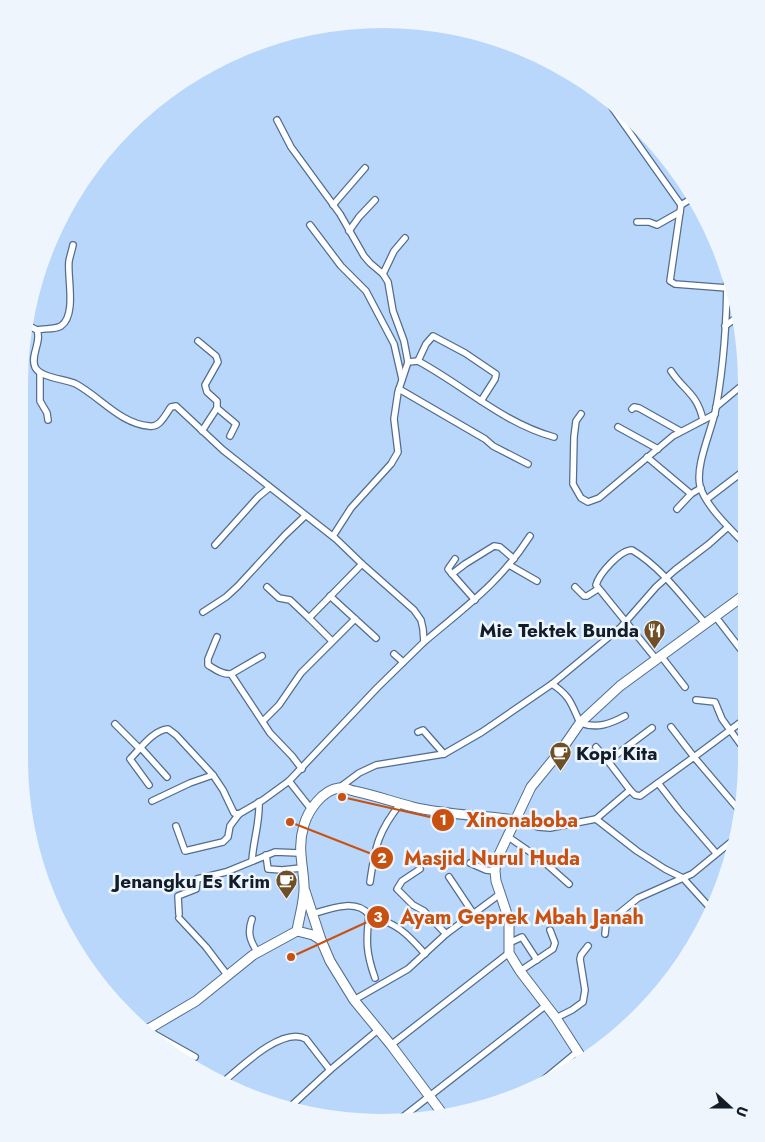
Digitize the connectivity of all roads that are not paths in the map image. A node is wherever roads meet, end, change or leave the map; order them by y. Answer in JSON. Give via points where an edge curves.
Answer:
{"nodes":[{"id":1,"x":619,"y":117,"type":"edge"},
{"id":2,"x":277,"y":120,"type":"dead end"},
{"id":3,"x":365,"y":168,"type":"dead end"},
{"id":4,"x":375,"y":200,"type":"dead end"},
{"id":5,"x":688,"y":202,"type":"edge"},
{"id":6,"x":333,"y":205,"type":"junction"},
{"id":7,"x":681,"y":209,"type":"junction"},
{"id":8,"x":637,"y":222,"type":"dead end"},
{"id":9,"x":310,"y":225,"type":"dead end"},
{"id":10,"x":350,"y":231,"type":"junction"},
{"id":11,"x":405,"y":238,"type":"dead end"},
{"id":12,"x":73,"y":245,"type":"dead end"},
{"id":13,"x":383,"y":274,"type":"junction"},
{"id":14,"x":724,"y":288,"type":"edge"},
{"id":15,"x":727,"y":297,"type":"edge"},
{"id":16,"x":732,"y":322,"type":"edge"},
{"id":17,"x":726,"y":326,"type":"junction"},
{"id":18,"x":32,"y":327,"type":"edge"},
{"id":19,"x":37,"y":330,"type":"junction"},
{"id":20,"x":198,"y":341,"type":"dead end"},
{"id":21,"x":408,"y":362,"type":"junction"},
{"id":22,"x":418,"y":362,"type":"junction"},
{"id":23,"x":671,"y":371,"type":"dead end"},
{"id":24,"x":40,"y":373,"type":"junction"},
{"id":25,"x":402,"y":380,"type":"junction"},
{"id":26,"x":399,"y":389,"type":"junction"},
{"id":27,"x":738,"y":389,"type":"edge"},
{"id":28,"x":481,"y":401,"type":"junction"},
{"id":29,"x":716,"y":407,"type":"junction"},
{"id":30,"x":217,"y":408,"type":"junction"},
{"id":31,"x":632,"y":409,"type":"dead end"},
{"id":32,"x":581,"y":414,"type":"dead end"},
{"id":33,"x":715,"y":414,"type":"junction"},
{"id":34,"x":48,"y":420,"type":"dead end"},
{"id":35,"x":703,"y":420,"type":"junction"},
{"id":36,"x":618,"y":427,"type":"dead end"},
{"id":37,"x":202,"y":431,"type":"junction"},
{"id":38,"x":680,"y":431,"type":"junction"},
{"id":39,"x":230,"y":436,"type":"dead end"},
{"id":40,"x":554,"y":437,"type":"dead end"},
{"id":41,"x":658,"y":449,"type":"junction"},
{"id":42,"x":648,"y":457,"type":"junction"},
{"id":43,"x":528,"y":464,"type":"dead end"},
{"id":44,"x":738,"y":475,"type":"edge"},
{"id":45,"x":269,"y":488,"type":"junction"},
{"id":46,"x":701,"y":488,"type":"junction"},
{"id":47,"x":691,"y":494,"type":"junction"},
{"id":48,"x":707,"y":499,"type":"junction"},
{"id":49,"x":677,"y":510,"type":"dead end"},
{"id":50,"x":305,"y":516,"type":"junction"},
{"id":51,"x":728,"y":527,"type":"junction"},
{"id":52,"x":333,"y":536,"type":"junction"},
{"id":53,"x":530,"y":536,"type":"dead end"},
{"id":54,"x":738,"y":537,"type":"edge"},
{"id":55,"x":215,"y":545,"type":"dead end"},
{"id":56,"x":455,"y":559,"type":"dead end"},
{"id":57,"x":514,"y":559,"type":"junction"},
{"id":58,"x":362,"y":564,"type":"junction"},
{"id":59,"x":509,"y":565,"type":"junction"},
{"id":60,"x":452,"y":574,"type":"junction"},
{"id":61,"x":665,"y":579,"type":"junction"},
{"id":62,"x":537,"y":581,"type":"dead end"},
{"id":63,"x":267,"y":587,"type":"dead end"},
{"id":64,"x":575,"y":587,"type":"dead end"},
{"id":65,"x":598,"y":589,"type":"junction"},
{"id":66,"x":330,"y":596,"type":"junction"},
{"id":67,"x":475,"y":600,"type":"junction"},
{"id":68,"x":738,"y":600,"type":"edge"},
{"id":69,"x":202,"y":612,"type":"dead end"},
{"id":70,"x":715,"y":616,"type":"junction"},
{"id":71,"x":309,"y":618,"type":"junction"},
{"id":72,"x":355,"y":619,"type":"junction"},
{"id":73,"x":626,"y":622,"type":"junction"},
{"id":74,"x":705,"y":623,"type":"junction"},
{"id":75,"x":217,"y":637,"type":"dead end"},
{"id":76,"x":376,"y":638,"type":"dead end"},
{"id":77,"x":332,"y":641,"type":"junction"},
{"id":78,"x":424,"y":642,"type":"junction"},
{"id":79,"x":738,"y":645,"type":"edge"},
{"id":80,"x":394,"y":654,"type":"dead end"},
{"id":81,"x":262,"y":656,"type":"dead end"},
{"id":82,"x":658,"y":658,"type":"junction"},
{"id":83,"x":403,"y":662,"type":"junction"},
{"id":84,"x":230,"y":674,"type":"junction"},
{"id":85,"x":552,"y":684,"type":"junction"},
{"id":86,"x":685,"y":687,"type":"dead end"},
{"id":87,"x":696,"y":700,"type":"dead end"},
{"id":88,"x":625,"y":716,"type":"dead end"},
{"id":89,"x":263,"y":721,"type":"junction"},
{"id":90,"x":580,"y":723,"type":"junction"},
{"id":91,"x":115,"y":724,"type":"dead end"},
{"id":92,"x":738,"y":724,"type":"edge"},
{"id":93,"x":652,"y":728,"type":"dead end"},
{"id":94,"x":672,"y":728,"type":"dead end"},
{"id":95,"x":729,"y":731,"type":"junction"},
{"id":96,"x":418,"y":732,"type":"dead end"},
{"id":97,"x":738,"y":741,"type":"edge"},
{"id":98,"x":596,"y":747,"type":"dead end"},
{"id":99,"x":140,"y":748,"type":"junction"},
{"id":100,"x":444,"y":754,"type":"junction"},
{"id":101,"x":694,"y":758,"type":"junction"},
{"id":102,"x":608,"y":761,"type":"junction"},
{"id":103,"x":302,"y":769,"type":"junction"},
{"id":104,"x":213,"y":775,"type":"junction"},
{"id":105,"x":167,"y":777,"type":"dead end"},
{"id":106,"x":289,"y":781,"type":"junction"},
{"id":107,"x":658,"y":783,"type":"junction"},
{"id":108,"x":148,"y":785,"type":"dead end"},
{"id":109,"x":339,"y":788,"type":"junction"},
{"id":110,"x":630,"y":790,"type":"junction"},
{"id":111,"x":152,"y":801,"type":"dead end"},
{"id":112,"x":259,"y":802,"type":"junction"},
{"id":113,"x":401,"y":803,"type":"junction"},
{"id":114,"x":734,"y":804,"type":"edge"},
{"id":115,"x":311,"y":809,"type":"junction"},
{"id":116,"x":239,"y":814,"type":"junction"},
{"id":117,"x":596,"y":819,"type":"junction"},
{"id":118,"x":515,"y":820,"type":"junction"},
{"id":119,"x":176,"y":826,"type":"dead end"},
{"id":120,"x":507,"y":836,"type":"junction"},
{"id":121,"x":726,"y":847,"type":"edge"},
{"id":122,"x":299,"y":853,"type":"junction"},
{"id":123,"x":716,"y":853,"type":"junction"},
{"id":124,"x":266,"y":855,"type":"junction"},
{"id":125,"x":252,"y":861,"type":"junction"},
{"id":126,"x":470,"y":863,"type":"dead end"},
{"id":127,"x":301,"y":868,"type":"junction"},
{"id":128,"x":420,"y":869,"type":"dead end"},
{"id":129,"x":495,"y":871,"type":"junction"},
{"id":130,"x":449,"y":877,"type":"dead end"},
{"id":131,"x":683,"y":878,"type":"junction"},
{"id":132,"x":370,"y":882,"type":"dead end"},
{"id":133,"x":568,"y":884,"type":"dead end"},
{"id":134,"x":304,"y":886,"type":"junction"},
{"id":135,"x":500,"y":894,"type":"junction"},
{"id":136,"x":706,"y":904,"type":"edge"},
{"id":137,"x":473,"y":913,"type":"junction"},
{"id":138,"x":312,"y":914,"type":"junction"},
{"id":139,"x":369,"y":915,"type":"junction"},
{"id":140,"x":252,"y":919,"type":"dead end"},
{"id":141,"x":550,"y":930,"type":"dead end"},
{"id":142,"x":297,"y":931,"type":"junction"},
{"id":143,"x":446,"y":934,"type":"junction"},
{"id":144,"x":605,"y":934,"type":"dead end"},
{"id":145,"x":321,"y":940,"type":"junction"},
{"id":146,"x":508,"y":942,"type":"junction"},
{"id":147,"x":588,"y":946,"type":"dead end"},
{"id":148,"x":509,"y":953,"type":"junction"},
{"id":149,"x":256,"y":954,"type":"junction"},
{"id":150,"x":425,"y":954,"type":"junction"},
{"id":151,"x":536,"y":960,"type":"junction"},
{"id":152,"x":520,"y":971,"type":"junction"},
{"id":153,"x":228,"y":976,"type":"junction"},
{"id":154,"x":375,"y":978,"type":"dead end"},
{"id":155,"x":354,"y":1000,"type":"junction"},
{"id":156,"x":545,"y":1006,"type":"junction"},
{"id":157,"x":556,"y":1018,"type":"junction"},
{"id":158,"x":151,"y":1028,"type":"edge"},
{"id":159,"x":378,"y":1030,"type":"junction"},
{"id":160,"x":165,"y":1040,"type":"edge"},
{"id":161,"x":391,"y":1045,"type":"junction"},
{"id":162,"x":577,"y":1052,"type":"junction"},
{"id":163,"x":580,"y":1055,"type":"edge"},
{"id":164,"x":195,"y":1057,"type":"dead end"},
{"id":165,"x":556,"y":1069,"type":"edge"},
{"id":166,"x":330,"y":1070,"type":"junction"},
{"id":167,"x":227,"y":1079,"type":"edge"},
{"id":168,"x":430,"y":1096,"type":"junction"},
{"id":169,"x":294,"y":1103,"type":"edge"},
{"id":170,"x":440,"y":1110,"type":"edge"},
{"id":171,"x":407,"y":1114,"type":"edge"}],
"edges":[{"from":1,"to":7,"type":"street"},
{"from":2,"to":6,"type":"street","via":[[291,146]]},
{"from":3,"to":6,"type":"street"},
{"from":4,"to":10,"type":"street"},
{"from":5,"to":7,"type":"street"},
{"from":6,"to":10,"type":"street"},
{"from":7,"to":8,"type":"street","via":[[657,226]]},
{"from":7,"to":14,"type":"street","via":[[671,282]]},
{"from":9,"to":25,"type":"street","via":[[341,266],[366,291],[394,344]]},
{"from":10,"to":13,"type":"street","via":[[370,263]]},
{"from":11,"to":13,"type":"street","via":[[394,251]]},
{"from":12,"to":19,"type":"street","via":[[69,262],[71,296],[66,317],[61,326]]},
{"from":13,"to":21,"type":"street","via":[[390,286],[393,311]]},
{"from":15,"to":17,"type":"street"},
{"from":16,"to":17,"type":"street"},
{"from":17,"to":29,"type":"street"},
{"from":18,"to":19,"type":"street"},
{"from":19,"to":24,"type":"street","via":[[34,361]]},
{"from":20,"to":30,"type":"street","via":[[217,359],[218,365],[205,385],[206,392],[217,401]]},
{"from":21,"to":22,"type":"street"},
{"from":21,"to":25,"type":"street"},
{"from":22,"to":28,"type":"street"},
{"from":22,"to":28,"type":"street","via":[[433,336],[465,353],[497,376]]},
{"from":23,"to":35,"type":"street","via":[[691,392],[700,406]]},
{"from":24,"to":34,"type":"street","via":[[40,404]]},
{"from":24,"to":37,"type":"street","via":[[76,384],[124,417],[148,426],[159,423],[176,406]]},
{"from":25,"to":26,"type":"street"},
{"from":26,"to":43,"type":"street"},
{"from":26,"to":52,"type":"street","via":[[394,419],[396,456]]},
{"from":27,"to":29,"type":"street"},
{"from":28,"to":40,"type":"street","via":[[542,434]]},
{"from":29,"to":33,"type":"street"},
{"from":30,"to":37,"type":"street"},
{"from":30,"to":39,"type":"street","via":[[236,424]]},
{"from":31,"to":38,"type":"street","via":[[639,408]]},
{"from":32,"to":42,"type":"street","via":[[576,422],[572,468],[573,484],[583,500],[591,502],[599,498]]},
{"from":33,"to":35,"type":"street"},
{"from":33,"to":46,"type":"street","via":[[700,468]]},
{"from":35,"to":38,"type":"street"},
{"from":36,"to":41,"type":"street"},
{"from":37,"to":45,"type":"street"},
{"from":38,"to":41,"type":"street"},
{"from":41,"to":42,"type":"street"},
{"from":42,"to":47,"type":"street"},
{"from":44,"to":48,"type":"street"},
{"from":45,"to":50,"type":"street"},
{"from":45,"to":55,"type":"street"},
{"from":46,"to":47,"type":"street"},
{"from":46,"to":48,"type":"street"},
{"from":47,"to":49,"type":"street"},
{"from":48,"to":51,"type":"street"},
{"from":50,"to":52,"type":"street"},
{"from":50,"to":69,"type":"street","via":[[226,598]]},
{"from":51,"to":54,"type":"street"},
{"from":51,"to":61,"type":"street"},
{"from":52,"to":58,"type":"street"},
{"from":53,"to":57,"type":"street"},
{"from":56,"to":60,"type":"street","via":[[448,569]]},
{"from":57,"to":59,"type":"street"},
{"from":57,"to":60,"type":"street","via":[[494,546]]},
{"from":58,"to":66,"type":"street"},
{"from":58,"to":78,"type":"street","via":[[414,610],[424,629]]},
{"from":59,"to":62,"type":"street"},
{"from":59,"to":67,"type":"street"},
{"from":60,"to":67,"type":"street"},
{"from":61,"to":65,"type":"street","via":[[642,556],[628,550],[606,568],[596,583]]},
{"from":61,"to":73,"type":"street"},
{"from":61,"to":74,"type":"street"},
{"from":63,"to":71,"type":"street","via":[[280,598],[290,600]]},
{"from":64,"to":65,"type":"street","via":[[584,596]]},
{"from":65,"to":73,"type":"street"},
{"from":66,"to":71,"type":"street"},
{"from":66,"to":72,"type":"street"},
{"from":67,"to":78,"type":"street"},
{"from":68,"to":70,"type":"street"},
{"from":70,"to":74,"type":"street"},
{"from":70,"to":79,"type":"street"},
{"from":71,"to":77,"type":"street"},
{"from":72,"to":76,"type":"street"},
{"from":72,"to":77,"type":"street"},
{"from":73,"to":82,"type":"street"},
{"from":73,"to":85,"type":"street"},
{"from":74,"to":82,"type":"street"},
{"from":75,"to":84,"type":"street","via":[[208,665]]},
{"from":77,"to":89,"type":"street","via":[[301,673]]},
{"from":78,"to":83,"type":"street"},
{"from":80,"to":83,"type":"street"},
{"from":81,"to":84,"type":"street"},
{"from":82,"to":86,"type":"street"},
{"from":82,"to":90,"type":"street","via":[[620,686]]},
{"from":83,"to":103,"type":"street"},
{"from":84,"to":89,"type":"street"},
{"from":85,"to":90,"type":"street","via":[[565,693]]},
{"from":85,"to":100,"type":"street"},
{"from":87,"to":95,"type":"street","via":[[715,702]]},
{"from":88,"to":90,"type":"street","via":[[600,726]]},
{"from":89,"to":103,"type":"street"},
{"from":90,"to":118,"type":"street","via":[[531,787]]},
{"from":91,"to":99,"type":"street"},
{"from":92,"to":95,"type":"street"},
{"from":93,"to":102,"type":"street"},
{"from":94,"to":101,"type":"street"},
{"from":95,"to":97,"type":"street"},
{"from":95,"to":101,"type":"street"},
{"from":96,"to":100,"type":"street","via":[[423,730]]},
{"from":98,"to":102,"type":"street"},
{"from":99,"to":104,"type":"street","via":[[160,731],[168,729]]},
{"from":99,"to":105,"type":"street"},
{"from":99,"to":108,"type":"street","via":[[129,760]]},
{"from":100,"to":109,"type":"street","via":[[376,765]]},
{"from":101,"to":107,"type":"street"},
{"from":101,"to":114,"type":"street"},
{"from":102,"to":110,"type":"street"},
{"from":103,"to":106,"type":"street"},
{"from":104,"to":111,"type":"street"},
{"from":104,"to":116,"type":"street","via":[[234,813]]},
{"from":106,"to":112,"type":"street"},
{"from":106,"to":115,"type":"street"},
{"from":107,"to":110,"type":"street","via":[[639,796]]},
{"from":107,"to":123,"type":"street"},
{"from":109,"to":113,"type":"street"},
{"from":109,"to":115,"type":"street","via":[[318,800]]},
{"from":110,"to":117,"type":"street"},
{"from":112,"to":116,"type":"street"},
{"from":112,"to":125,"type":"street","via":[[260,816]]},
{"from":113,"to":118,"type":"street","via":[[446,813]]},
{"from":113,"to":132,"type":"street","via":[[376,843]]},
{"from":115,"to":122,"type":"street","via":[[304,824]]},
{"from":116,"to":119,"type":"street","via":[[223,842],[186,851]]},
{"from":117,"to":118,"type":"street","via":[[550,828]]},
{"from":117,"to":131,"type":"street","via":[[665,869]]},
{"from":118,"to":120,"type":"street"},
{"from":120,"to":129,"type":"street"},
{"from":120,"to":133,"type":"street","via":[[543,861]]},
{"from":121,"to":123,"type":"street"},
{"from":122,"to":124,"type":"street"},
{"from":122,"to":127,"type":"street"},
{"from":123,"to":131,"type":"street"},
{"from":124,"to":125,"type":"street"},
{"from":124,"to":127,"type":"street","via":[[268,868]]},
{"from":125,"to":153,"type":"street","via":[[197,879],[196,889],[178,896],[179,916]]},
{"from":126,"to":129,"type":"street"},
{"from":127,"to":134,"type":"street"},
{"from":128,"to":143,"type":"street","via":[[402,881],[397,889]]},
{"from":129,"to":135,"type":"street"},
{"from":130,"to":137,"type":"street"},
{"from":131,"to":136,"type":"street"},
{"from":131,"to":144,"type":"street","via":[[629,904],[607,923]]},
{"from":134,"to":138,"type":"street"},
{"from":134,"to":142,"type":"street"},
{"from":135,"to":137,"type":"street"},
{"from":135,"to":146,"type":"street","via":[[509,920]]},
{"from":137,"to":143,"type":"street"},
{"from":138,"to":139,"type":"street","via":[[360,906]]},
{"from":138,"to":145,"type":"street"},
{"from":139,"to":150,"type":"street","via":[[401,928]]},
{"from":139,"to":154,"type":"street","via":[[366,941]]},
{"from":140,"to":149,"type":"street","via":[[248,932]]},
{"from":141,"to":151,"type":"street","via":[[555,946]]},
{"from":142,"to":145,"type":"street"},
{"from":142,"to":149,"type":"street"},
{"from":143,"to":150,"type":"street"},
{"from":145,"to":155,"type":"street"},
{"from":146,"to":148,"type":"street"},
{"from":146,"to":151,"type":"street","via":[[522,937]]},
{"from":147,"to":157,"type":"street","via":[[580,959],[585,990],[583,1002]]},
{"from":148,"to":152,"type":"street"},
{"from":148,"to":161,"type":"street"},
{"from":149,"to":153,"type":"street"},
{"from":150,"to":155,"type":"street","via":[[408,969]]},
{"from":151,"to":152,"type":"street"},
{"from":152,"to":156,"type":"street"},
{"from":153,"to":158,"type":"street","via":[[196,1001]]},
{"from":155,"to":159,"type":"street"},
{"from":156,"to":157,"type":"street"},
{"from":156,"to":168,"type":"street"},
{"from":157,"to":162,"type":"street"},
{"from":159,"to":161,"type":"street"},
{"from":159,"to":166,"type":"street"},
{"from":160,"to":164,"type":"street"},
{"from":161,"to":168,"type":"street"},
{"from":162,"to":163,"type":"street"},
{"from":162,"to":165,"type":"street"},
{"from":166,"to":167,"type":"street","via":[[306,1040],[290,1036],[265,1049]]},
{"from":166,"to":169,"type":"street"},
{"from":168,"to":170,"type":"street"},
{"from":168,"to":171,"type":"street"}]}
